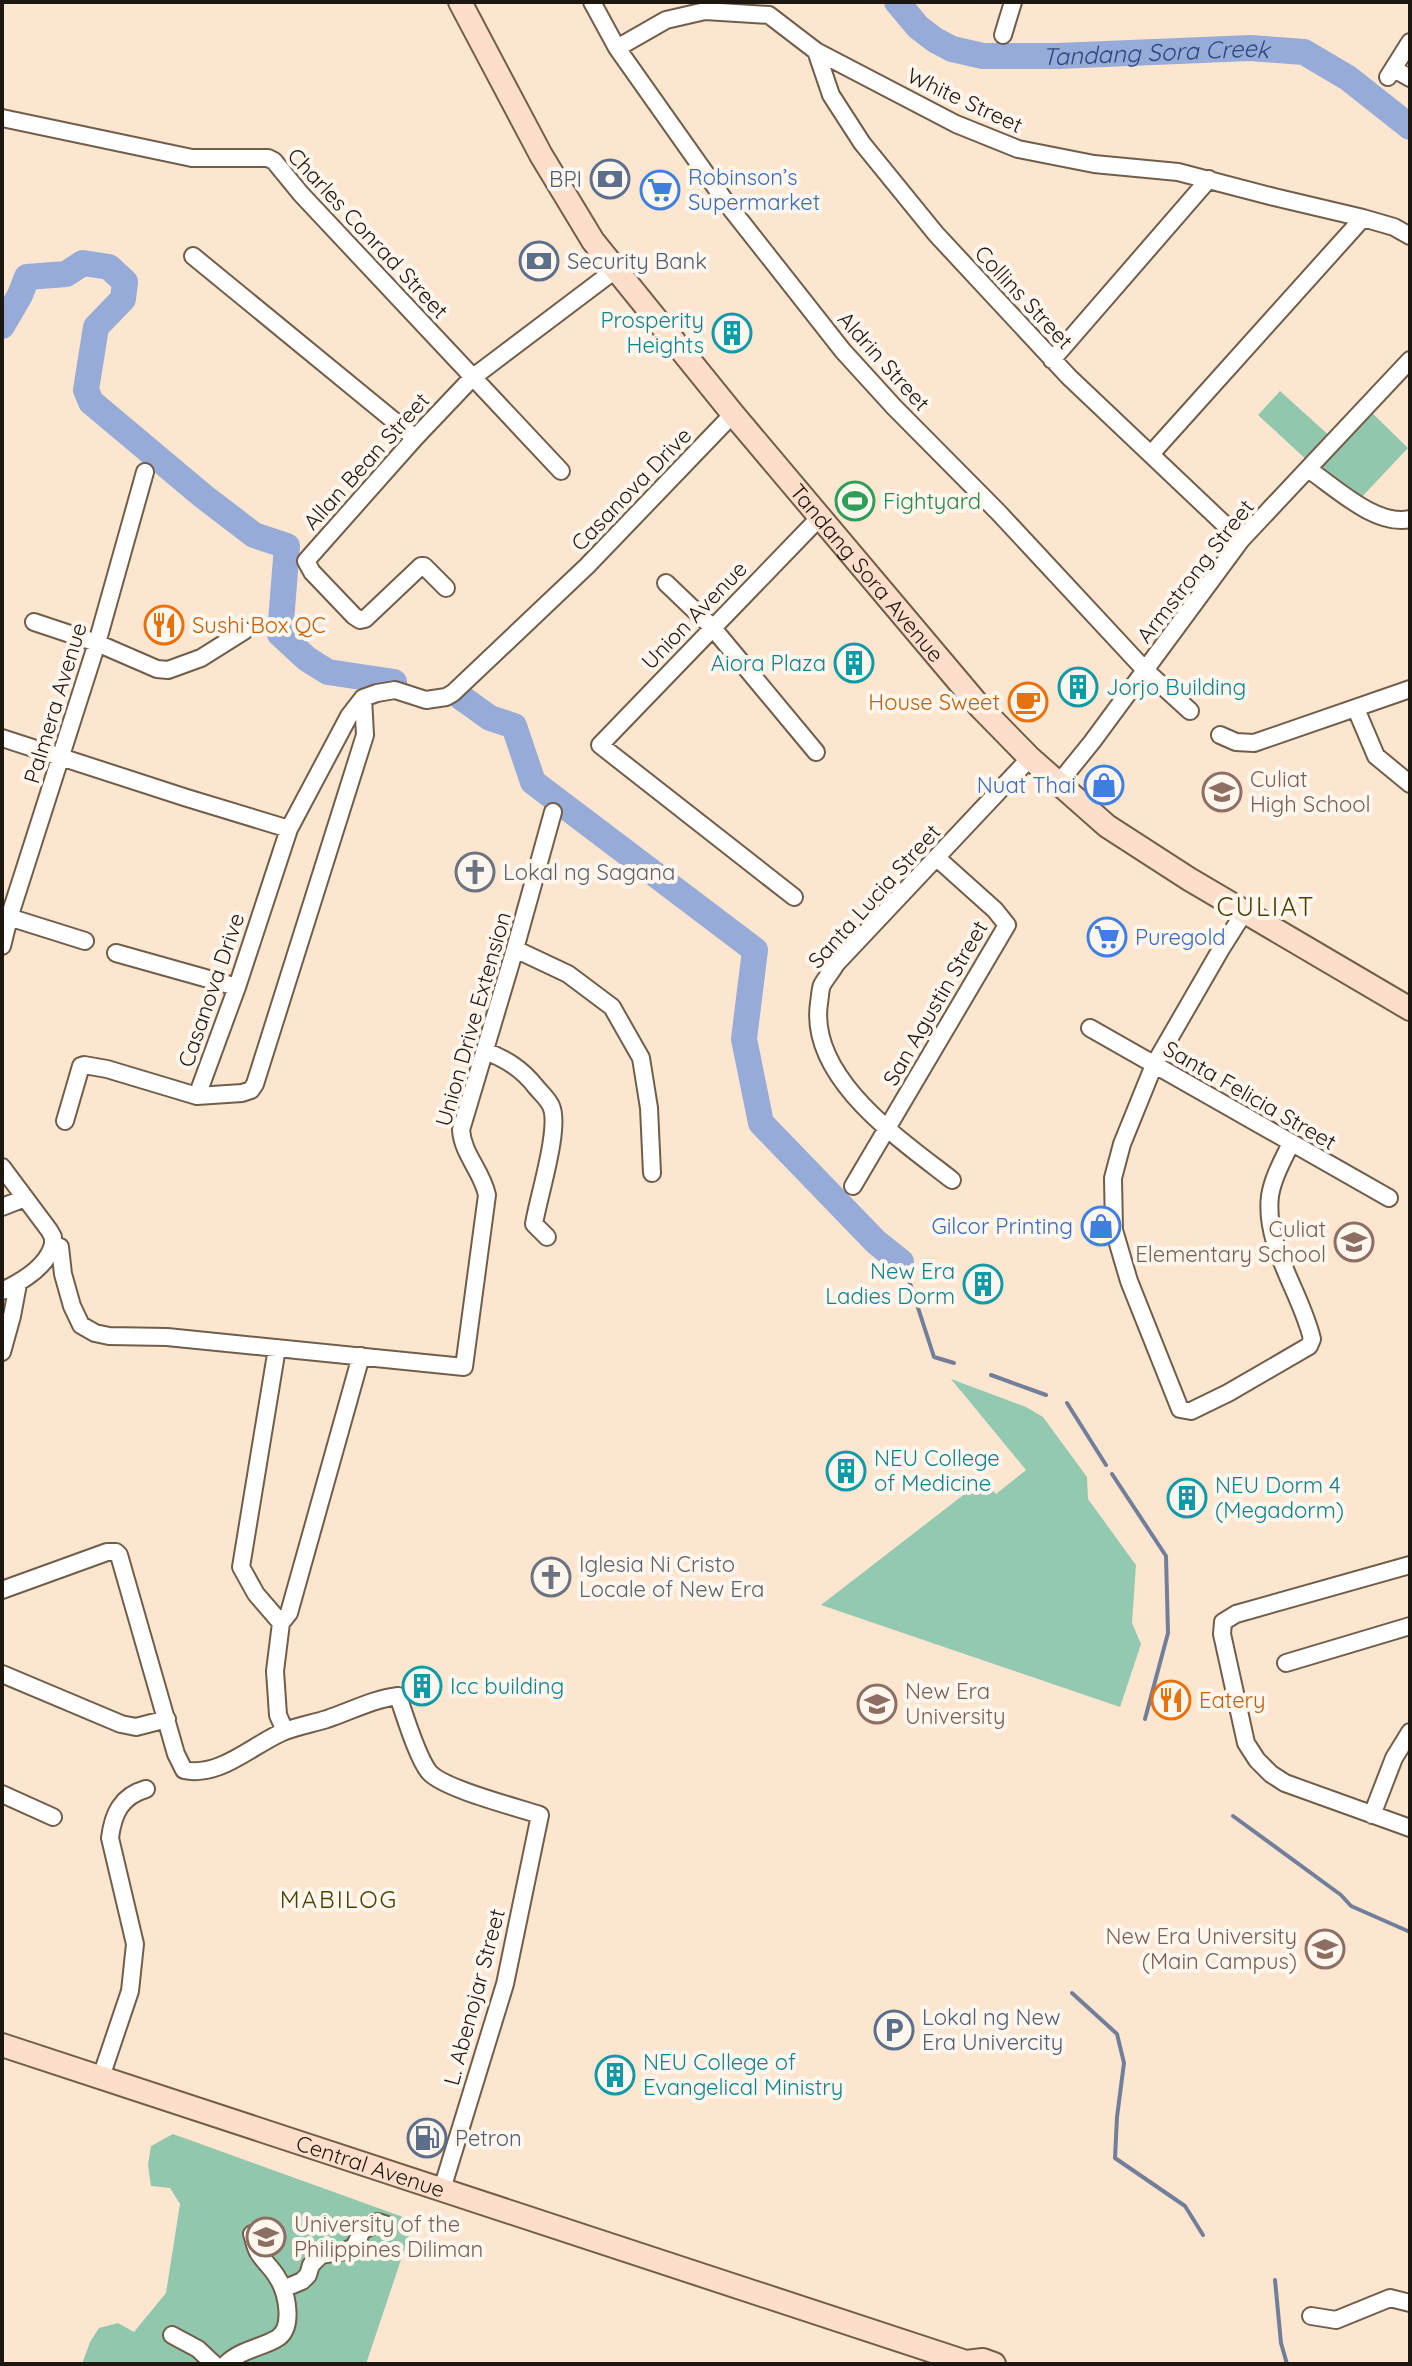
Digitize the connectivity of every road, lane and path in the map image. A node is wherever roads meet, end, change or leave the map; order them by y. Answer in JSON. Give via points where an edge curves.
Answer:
{"nodes":[{"id":1,"x":460,"y":2,"type":"edge"},
{"id":2,"x":592,"y":2,"type":"edge"},
{"id":3,"x":1013,"y":2,"type":"edge"},
{"id":4,"x":1003,"y":35,"type":"dead end"},
{"id":5,"x":1410,"y":42,"type":"edge"},
{"id":6,"x":617,"y":48,"type":"junction"},
{"id":7,"x":816,"y":51,"type":"junction"},
{"id":8,"x":1410,"y":78,"type":"edge"},
{"id":9,"x":2,"y":118,"type":"edge"},
{"id":10,"x":1209,"y":179,"type":"junction"},
{"id":11,"x":1363,"y":218,"type":"junction"},
{"id":12,"x":1410,"y":236,"type":"edge"},
{"id":13,"x":193,"y":256,"type":"dead end"},
{"id":14,"x":615,"y":270,"type":"junction"},
{"id":15,"x":1052,"y":360,"type":"junction"},
{"id":16,"x":1410,"y":360,"type":"edge"},
{"id":17,"x":472,"y":378,"type":"junction"},
{"id":18,"x":733,"y":414,"type":"junction"},
{"id":19,"x":415,"y":438,"type":"junction"},
{"id":20,"x":1151,"y":454,"type":"junction"},
{"id":21,"x":1308,"y":469,"type":"junction"},
{"id":22,"x":561,"y":471,"type":"dead end"},
{"id":23,"x":145,"y":472,"type":"dead end"},
{"id":24,"x":821,"y":516,"type":"junction"},
{"id":25,"x":1410,"y":519,"type":"edge"},
{"id":26,"x":1241,"y":540,"type":"junction"},
{"id":27,"x":666,"y":583,"type":"dead end"},
{"id":28,"x":446,"y":588,"type":"dead end"},
{"id":29,"x":34,"y":622,"type":"dead end"},
{"id":30,"x":712,"y":627,"type":"junction"},
{"id":31,"x":244,"y":631,"type":"dead end"},
{"id":32,"x":97,"y":643,"type":"junction"},
{"id":33,"x":1145,"y":670,"type":"junction"},
{"id":34,"x":1410,"y":689,"type":"edge"},
{"id":35,"x":363,"y":698,"type":"junction"},
{"id":36,"x":1356,"y":709,"type":"junction"},
{"id":37,"x":1190,"y":711,"type":"dead end"},
{"id":38,"x":1220,"y":735,"type":"dead end"},
{"id":39,"x":2,"y":738,"type":"edge"},
{"id":40,"x":816,"y":752,"type":"dead end"},
{"id":41,"x":62,"y":757,"type":"junction"},
{"id":42,"x":1030,"y":758,"type":"junction"},
{"id":43,"x":1058,"y":784,"type":"junction"},
{"id":44,"x":1410,"y":784,"type":"edge"},
{"id":45,"x":553,"y":812,"type":"dead end"},
{"id":46,"x":289,"y":829,"type":"junction"},
{"id":47,"x":937,"y":858,"type":"junction"},
{"id":48,"x":794,"y":897,"type":"dead end"},
{"id":49,"x":1245,"y":911,"type":"junction"},
{"id":50,"x":6,"y":916,"type":"edge"},
{"id":51,"x":85,"y":941,"type":"dead end"},
{"id":52,"x":2,"y":946,"type":"edge"},
{"id":53,"x":515,"y":949,"type":"junction"},
{"id":54,"x":116,"y":953,"type":"dead end"},
{"id":55,"x":237,"y":987,"type":"junction"},
{"id":56,"x":1410,"y":1009,"type":"edge"},
{"id":57,"x":1090,"y":1028,"type":"dead end"},
{"id":58,"x":485,"y":1051,"type":"junction"},
{"id":59,"x":1154,"y":1065,"type":"junction"},
{"id":60,"x":197,"y":1096,"type":"junction"},
{"id":61,"x":65,"y":1121,"type":"dead end"},
{"id":62,"x":887,"y":1130,"type":"junction"},
{"id":63,"x":1291,"y":1143,"type":"junction"},
{"id":64,"x":2,"y":1167,"type":"edge"},
{"id":65,"x":652,"y":1173,"type":"dead end"},
{"id":66,"x":952,"y":1180,"type":"dead end"},
{"id":67,"x":853,"y":1186,"type":"dead end"},
{"id":68,"x":25,"y":1198,"type":"junction"},
{"id":69,"x":1389,"y":1198,"type":"dead end"},
{"id":70,"x":2,"y":1207,"type":"edge"},
{"id":71,"x":547,"y":1237,"type":"dead end"},
{"id":72,"x":53,"y":1244,"type":"junction"},
{"id":73,"x":10,"y":1287,"type":"edge"},
{"id":74,"x":277,"y":1348,"type":"junction"},
{"id":75,"x":2,"y":1352,"type":"edge"},
{"id":76,"x":361,"y":1356,"type":"junction"},
{"id":77,"x":1410,"y":1565,"type":"edge"},
{"id":78,"x":2,"y":1590,"type":"edge"},
{"id":79,"x":281,"y":1623,"type":"junction"},
{"id":80,"x":1410,"y":1626,"type":"edge"},
{"id":81,"x":1286,"y":1663,"type":"dead end"},
{"id":82,"x":2,"y":1674,"type":"edge"},
{"id":83,"x":167,"y":1719,"type":"junction"},
{"id":84,"x":285,"y":1731,"type":"junction"},
{"id":85,"x":1410,"y":1732,"type":"edge"},
{"id":86,"x":146,"y":1789,"type":"dead end"},
{"id":87,"x":2,"y":1794,"type":"edge"},
{"id":88,"x":1372,"y":1815,"type":"junction"},
{"id":89,"x":53,"y":1817,"type":"dead end"},
{"id":90,"x":1410,"y":1828,"type":"edge"},
{"id":91,"x":2,"y":2045,"type":"edge"},
{"id":92,"x":101,"y":2077,"type":"junction"},
{"id":93,"x":442,"y":2189,"type":"junction"},
{"id":94,"x":387,"y":2225,"type":"dead end"},
{"id":95,"x":252,"y":2234,"type":"dead end"},
{"id":96,"x":283,"y":2289,"type":"junction"},
{"id":97,"x":1410,"y":2303,"type":"edge"},
{"id":98,"x":1311,"y":2316,"type":"dead end"},
{"id":99,"x":172,"y":2335,"type":"dead end"},
{"id":100,"x":220,"y":2363,"type":"edge"},
{"id":101,"x":966,"y":2363,"type":"edge"},
{"id":102,"x":994,"y":2364,"type":"edge"}],
"edges":[{"from":1,"to":14,"type":"main road","name":"Tandang Sora Avenue","via":[[563,194]]},
{"from":2,"to":6,"type":"street","name":"Aldrin Street"},
{"from":3,"to":4,"type":"street"},
{"from":5,"to":8,"type":"street","via":[[1391,73]]},
{"from":6,"to":7,"type":"street","name":"White Street","via":[[666,20],[705,11],[769,15]]},
{"from":6,"to":33,"type":"street","name":"Aldrin Street","via":[[728,205],[843,351]]},
{"from":7,"to":10,"type":"street","name":"White Street","via":[[956,124],[1018,149]]},
{"from":7,"to":15,"type":"street","name":"Collins Street","via":[[831,95],[862,143],[936,234]]},
{"from":9,"to":17,"type":"street","name":"Charles Conrad Street","via":[[192,158],[274,161]]},
{"from":10,"to":11,"type":"street","name":"White Street"},
{"from":10,"to":15,"type":"street"},
{"from":11,"to":12,"type":"street","name":"White Street"},
{"from":11,"to":20,"type":"street"},
{"from":13,"to":19,"type":"street"},
{"from":14,"to":17,"type":"street","name":"Allan Bean Street"},
{"from":14,"to":18,"type":"main road","name":"Tandang Sora Avenue"},
{"from":15,"to":20,"type":"street","name":"Collins Street"},
{"from":16,"to":21,"type":"street","name":"Armstrong Street"},
{"from":17,"to":19,"type":"street","name":"Allan Bean Street"},
{"from":17,"to":22,"type":"street","name":"Charles Conrad Street"},
{"from":18,"to":24,"type":"main road","name":"Tandang Sora Avenue"},
{"from":18,"to":35,"type":"street","name":"Casanova Drive","via":[[597,556],[453,693],[426,700],[395,690]]},
{"from":19,"to":28,"type":"street","name":"Allan Bean Street","via":[[306,561],[360,620],[421,566]]},
{"from":20,"to":26,"type":"street","name":"Collins Street"},
{"from":21,"to":25,"type":"street","via":[[1373,513]]},
{"from":21,"to":26,"type":"street","name":"Armstrong Street"},
{"from":23,"to":32,"type":"street","name":"Palmera Avenue"},
{"from":24,"to":30,"type":"street","name":"Union Avenue"},
{"from":24,"to":42,"type":"main road","name":"Tandang Sora Avenue","via":[[981,708]]},
{"from":26,"to":33,"type":"street","name":"Armstrong Street"},
{"from":27,"to":30,"type":"street"},
{"from":29,"to":32,"type":"street"},
{"from":30,"to":40,"type":"street"},
{"from":30,"to":48,"type":"street","name":"Union Avenue","via":[[600,745]]},
{"from":31,"to":32,"type":"street","via":[[201,658],[168,670]]},
{"from":32,"to":41,"type":"street","name":"Palmera Avenue"},
{"from":33,"to":37,"type":"street","name":"Aldrin Street"},
{"from":33,"to":43,"type":"street","name":"Armstrong Street"},
{"from":34,"to":36,"type":"street"},
{"from":35,"to":46,"type":"street","name":"Casanova Drive"},
{"from":35,"to":60,"type":"street","name":"Casanova Drive","via":[[365,735],[255,1084],[242,1093]]},
{"from":36,"to":38,"type":"street","via":[[1254,743]]},
{"from":36,"to":44,"type":"street","via":[[1376,756]]},
{"from":39,"to":41,"type":"street"},
{"from":41,"to":46,"type":"street"},
{"from":41,"to":50,"type":"street","name":"Palmera Avenue"},
{"from":42,"to":43,"type":"main road","name":"Tandang Sora Avenue"},
{"from":42,"to":47,"type":"street","name":"Santa Lucia Street"},
{"from":43,"to":49,"type":"main road","name":"Tandang Sora Avenue","via":[[1120,835]]},
{"from":45,"to":53,"type":"street","name":"Union Drive Extension"},
{"from":46,"to":55,"type":"street","name":"Casanova Drive"},
{"from":47,"to":62,"type":"street","name":"San Agustin Street","via":[[1007,925]]},
{"from":47,"to":62,"type":"street","name":"Santa Lucia Street","via":[[836,964],[821,987],[819,1039],[842,1082]]},
{"from":49,"to":56,"type":"main road","name":"Tandang Sora Avenue"},
{"from":49,"to":59,"type":"street"},
{"from":50,"to":51,"type":"street"},
{"from":50,"to":52,"type":"street","name":"Palmera Avenue"},
{"from":53,"to":58,"type":"street","name":"Union Drive Extension"},
{"from":53,"to":65,"type":"street","via":[[568,974],[612,1007],[641,1058]]},
{"from":54,"to":55,"type":"street"},
{"from":55,"to":60,"type":"street","name":"Casanova Drive"},
{"from":57,"to":59,"type":"street","name":"Santa Felicia Street"},
{"from":58,"to":71,"type":"street","via":[[522,1071],[551,1106],[551,1141],[534,1221]]},
{"from":58,"to":76,"type":"street","name":"Union Drive Extension","via":[[461,1130],[487,1195],[464,1367]]},
{"from":59,"to":63,"type":"street","name":"Santa Felicia Street"},
{"from":59,"to":63,"type":"street","via":[[1113,1178],[1114,1230],[1178,1408],[1191,1411],[1228,1393],[1309,1346],[1312,1339],[1270,1214],[1274,1180]]},
{"from":60,"to":61,"type":"street","via":[[84,1065]]},
{"from":62,"to":66,"type":"street","name":"Santa Lucia Street"},
{"from":62,"to":67,"type":"street","name":"San Agustin Street"},
{"from":63,"to":69,"type":"street","name":"Santa Felicia Street"},
{"from":64,"to":68,"type":"street","name":"Union Drive Extension"},
{"from":68,"to":70,"type":"street"},
{"from":68,"to":72,"type":"street","name":"Union Drive Extension"},
{"from":72,"to":73,"type":"street","via":[[44,1261]]},
{"from":72,"to":74,"type":"street","name":"Union Drive Extension","via":[[60,1247],[66,1290],[81,1325],[95,1333],[166,1344]]},
{"from":73,"to":75,"type":"street","via":[[12,1316]]},
{"from":74,"to":76,"type":"street","name":"Union Drive Extension"},
{"from":74,"to":79,"type":"street","via":[[241,1567]]},
{"from":76,"to":79,"type":"street","via":[[289,1613]]},
{"from":77,"to":88,"type":"street","via":[[1223,1622],[1246,1743],[1257,1760],[1285,1783]]},
{"from":78,"to":83,"type":"street","via":[[107,1552],[119,1555]]},
{"from":79,"to":84,"type":"street","via":[[275,1671],[278,1715]]},
{"from":80,"to":81,"type":"street"},
{"from":82,"to":83,"type":"street","via":[[121,1724],[136,1727]]},
{"from":83,"to":84,"type":"street","via":[[184,1770],[199,1773]]},
{"from":84,"to":93,"type":"street","name":"L. Abenojar Street","via":[[398,1696],[430,1773],[540,1815],[505,1984]]},
{"from":85,"to":88,"type":"street"},
{"from":86,"to":92,"type":"street","via":[[119,1806],[110,1838],[135,1944],[130,1991]]},
{"from":87,"to":89,"type":"street"},
{"from":88,"to":90,"type":"street"},
{"from":91,"to":92,"type":"main road","name":"Central Avenue"},
{"from":92,"to":93,"type":"main road","name":"Central Avenue"},
{"from":93,"to":101,"type":"main road","name":"Central Avenue"},
{"from":94,"to":96,"type":"street","via":[[378,2222],[362,2231],[354,2247],[321,2255],[302,2281]]},
{"from":95,"to":96,"type":"street","via":[[258,2253]]},
{"from":96,"to":100,"type":"street","via":[[285,2333]]},
{"from":97,"to":98,"type":"street","via":[[1390,2298],[1336,2320]]},
{"from":99,"to":100,"type":"street"},
{"from":101,"to":102,"type":"main road","name":"Central Avenue"}]}
